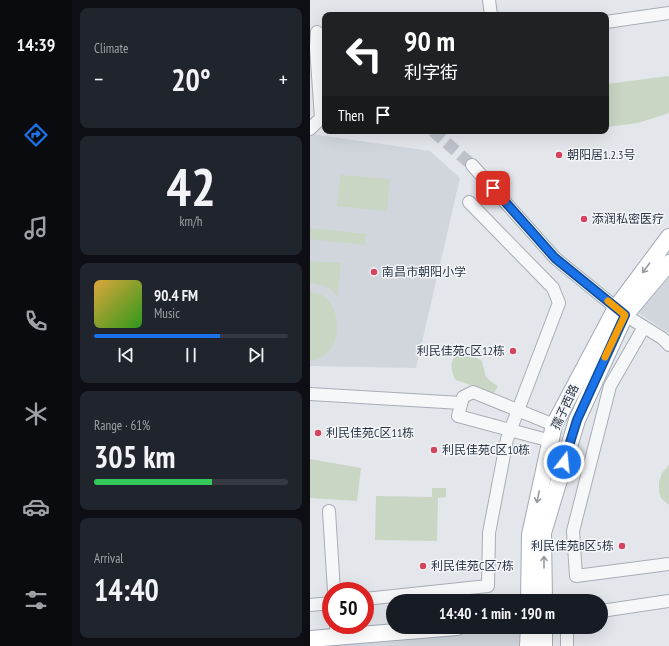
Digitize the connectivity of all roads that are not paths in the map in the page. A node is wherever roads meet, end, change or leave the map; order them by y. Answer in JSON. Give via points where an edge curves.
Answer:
{"nodes":[{"id":1,"x":489,"y":0,"type":"edge"},
{"id":2,"x":491,"y":12,"type":"edge"},
{"id":3,"x":669,"y":13,"type":"edge"},
{"id":4,"x":609,"y":22,"type":"edge"},
{"id":5,"x":317,"y":31,"type":"edge"},
{"id":6,"x":310,"y":129,"type":"edge"},
{"id":7,"x":472,"y":165,"type":"tunnel mouth"},
{"id":8,"x":470,"y":202,"type":"dead end"},
{"id":9,"x":669,"y":237,"type":"edge"},
{"id":10,"x":669,"y":263,"type":"edge"},
{"id":11,"x":620,"y":312,"type":"junction"},
{"id":12,"x":644,"y":327,"type":"junction"},
{"id":13,"x":669,"y":345,"type":"edge"},
{"id":14,"x":310,"y":394,"type":"edge"},
{"id":15,"x":461,"y":403,"type":"junction"},
{"id":16,"x":518,"y":410,"type":"junction"},
{"id":17,"x":554,"y":425,"type":"junction"},
{"id":18,"x":510,"y":430,"type":"junction"},
{"id":19,"x":550,"y":441,"type":"junction"},
{"id":20,"x":329,"y":511,"type":"dead end"},
{"id":21,"x":669,"y":564,"type":"edge"},
{"id":22,"x":333,"y":582,"type":"edge"},
{"id":23,"x":529,"y":594,"type":"edge"},
{"id":24,"x":544,"y":594,"type":"edge"},
{"id":25,"x":374,"y":598,"type":"edge"},
{"id":26,"x":669,"y":601,"type":"edge"},
{"id":27,"x":322,"y":604,"type":"edge"},
{"id":28,"x":310,"y":605,"type":"edge"},
{"id":29,"x":608,"y":610,"type":"edge"},
{"id":30,"x":386,"y":629,"type":"edge"},
{"id":31,"x":374,"y":630,"type":"edge"},
{"id":32,"x":329,"y":634,"type":"edge"},
{"id":33,"x":529,"y":634,"type":"edge"},
{"id":34,"x":544,"y":634,"type":"edge"},
{"id":35,"x":567,"y":634,"type":"edge"},
{"id":36,"x":311,"y":641,"type":"edge"},
{"id":37,"x":528,"y":646,"type":"edge"},
{"id":38,"x":544,"y":646,"type":"edge"},
{"id":39,"x":567,"y":646,"type":"edge"}],
"edges":[{"from":1,"to":2,"type":"street"},
{"from":3,"to":4,"type":"street"},
{"from":5,"to":6,"type":"street","via":[[321,118]]},
{"from":7,"to":11,"type":"street","via":[[555,258]]},
{"from":8,"to":16,"type":"street","via":[[553,288],[559,303]]},
{"from":9,"to":11,"type":"main road","name":"孺子西路","one_way":true},
{"from":10,"to":11,"type":"main road","name":"孺子西路"},
{"from":11,"to":12,"type":"street"},
{"from":11,"to":17,"type":"main road","name":"孺子西路"},
{"from":24,"to":11,"type":"main road","name":"孺子西路","one_way":true,"via":[[544,533],[577,420]]},
{"from":12,"to":13,"type":"street"},
{"from":12,"to":21,"type":"street","via":[[610,386],[573,531],[576,576]]},
{"from":14,"to":15,"type":"street"},
{"from":15,"to":16,"type":"street","via":[[463,397],[473,392]]},
{"from":15,"to":18,"type":"street","via":[[458,416]]},
{"from":16,"to":17,"type":"street"},
{"from":16,"to":18,"type":"street"},
{"from":17,"to":19,"type":"main road","name":"孺子西路"},
{"from":18,"to":19,"type":"street"},
{"from":18,"to":25,"type":"street","via":[[489,533],[488,586]]},
{"from":19,"to":23,"type":"main road","name":"孺子西路","one_way":true,"via":[[530,535]]},
{"from":20,"to":22,"type":"street"},
{"from":26,"to":29,"type":"street"},
{"from":27,"to":28,"type":"street"},
{"from":30,"to":31,"type":"main road"},
{"from":32,"to":36,"type":"main road"},
{"from":33,"to":37,"type":"main road"},
{"from":34,"to":38,"type":"main road"},
{"from":35,"to":39,"type":"street"}]}
